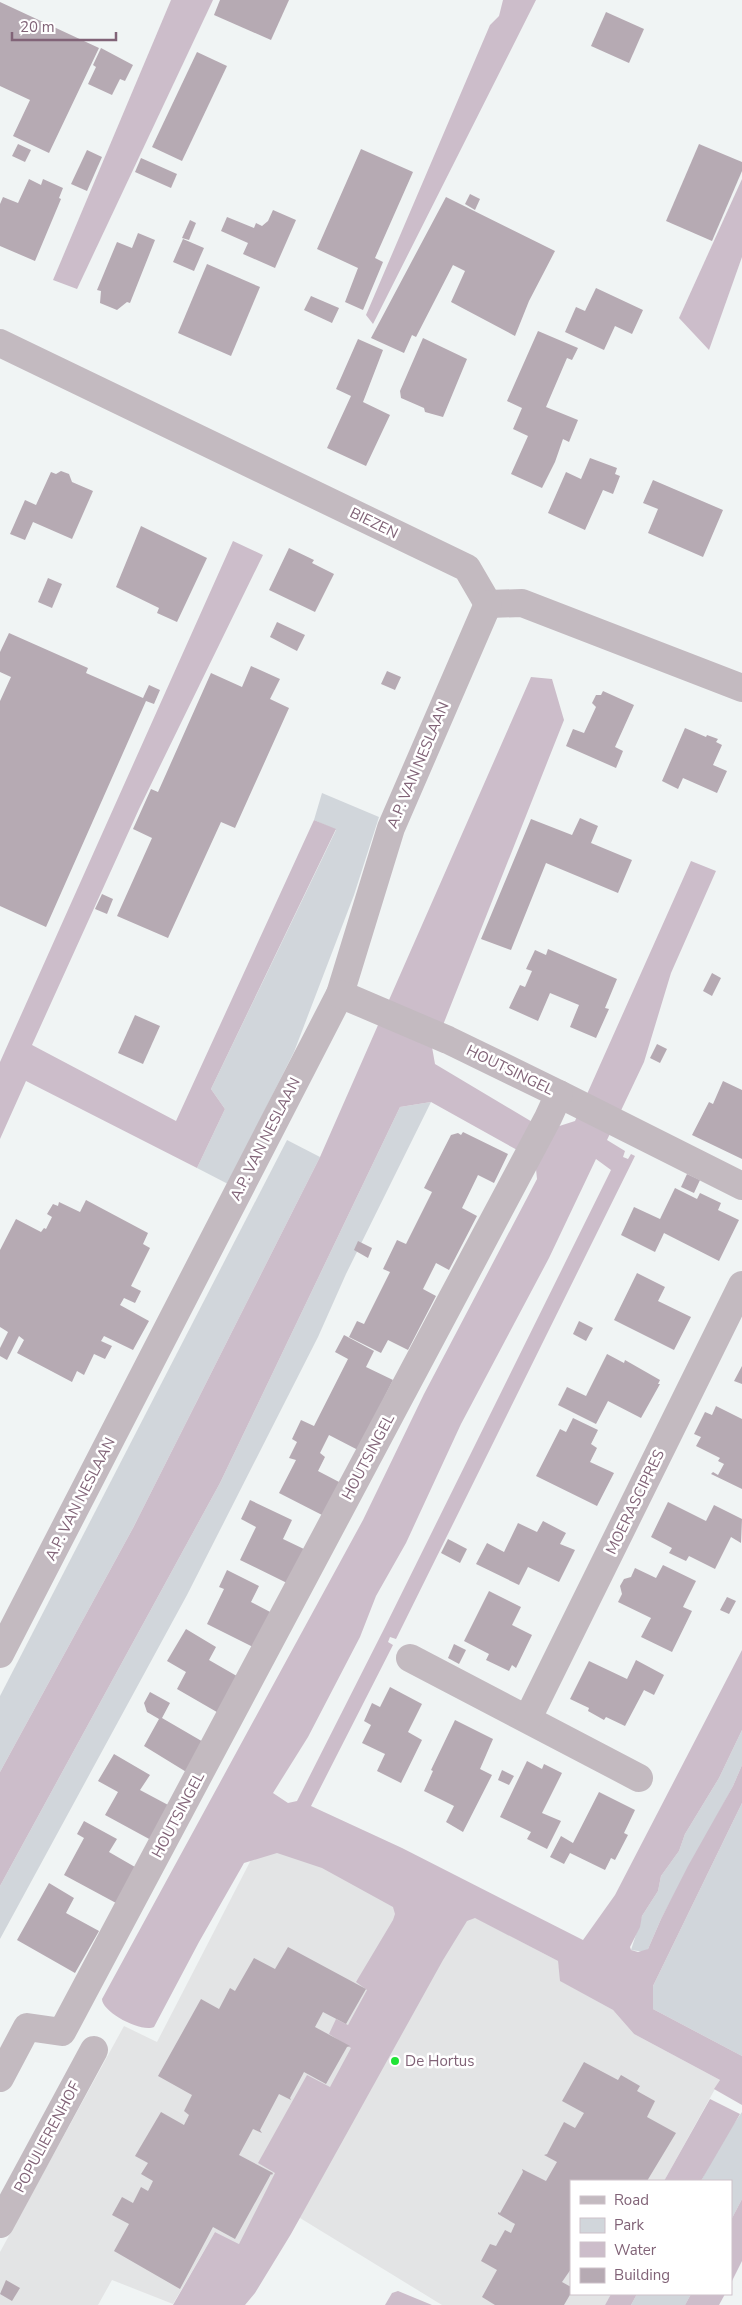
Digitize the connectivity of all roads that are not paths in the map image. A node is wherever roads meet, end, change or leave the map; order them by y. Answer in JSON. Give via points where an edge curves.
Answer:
{"nodes":[{"id":1,"x":0,"y":343,"type":"edge"},
{"id":2,"x":488,"y":604,"type":"junction"},
{"id":3,"x":742,"y":688,"type":"edge"},
{"id":4,"x":340,"y":994,"type":"junction"},
{"id":5,"x":566,"y":1098,"type":"junction"},
{"id":6,"x":742,"y":1186,"type":"edge"},
{"id":7,"x":742,"y":1286,"type":"edge"},
{"id":8,"x":0,"y":1654,"type":"edge"},
{"id":9,"x":410,"y":1658,"type":"dead end"},
{"id":10,"x":528,"y":1718,"type":"junction"},
{"id":11,"x":639,"y":1778,"type":"dead end"},
{"id":12,"x":94,"y":2050,"type":"dead end"},
{"id":13,"x":0,"y":2078,"type":"edge"},
{"id":14,"x":0,"y":2224,"type":"edge"}],
"edges":[{"from":1,"to":2,"type":"street","name":"BIEZEN","via":[[467,568]]},
{"from":2,"to":3,"type":"street","via":[[522,603]]},
{"from":2,"to":4,"type":"street","name":"A.P. VAN NESLAAN","via":[[391,828]]},
{"from":4,"to":5,"type":"street","name":"HOUTSINGEL","via":[[448,1040]]},
{"from":4,"to":8,"type":"street","name":"A.P. VAN NESLAAN"},
{"from":5,"to":6,"type":"street"},
{"from":5,"to":13,"type":"street","name":"HOUTSINGEL","via":[[548,1118],[522,1166],[62,2032],[27,2027]]},
{"from":7,"to":10,"type":"street","name":"MOERASCIPRES"},
{"from":9,"to":10,"type":"street"},
{"from":10,"to":11,"type":"street"},
{"from":12,"to":14,"type":"street","name":"POPULIERENHOF"}]}
